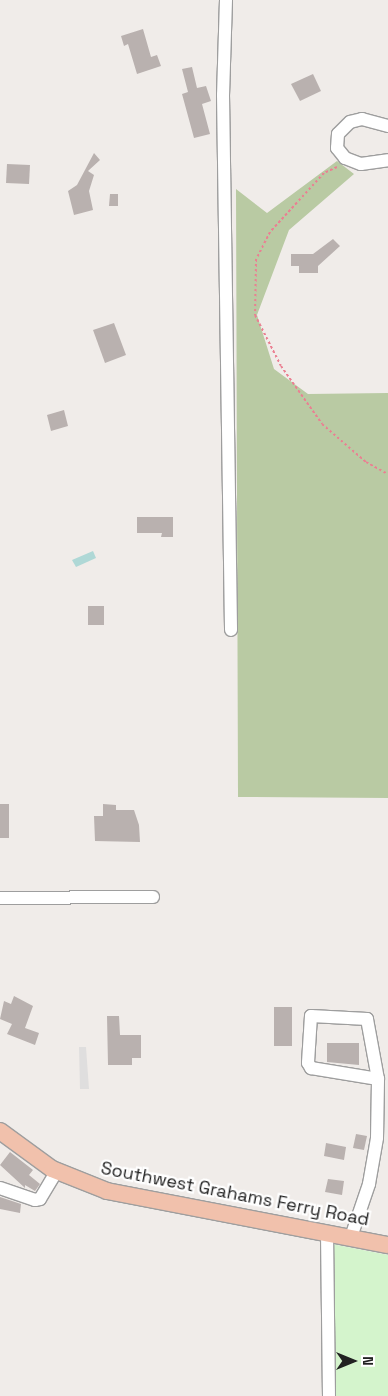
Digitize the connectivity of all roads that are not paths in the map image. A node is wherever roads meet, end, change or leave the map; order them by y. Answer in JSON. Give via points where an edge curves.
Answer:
{"nodes":[{"id":1,"x":226,"y":0,"type":"edge"},
{"id":2,"x":388,"y":126,"type":"edge"},
{"id":3,"x":388,"y":160,"type":"edge"},
{"id":4,"x":231,"y":630,"type":"dead end"},
{"id":5,"x":153,"y":897,"type":"dead end"},
{"id":6,"x":0,"y":898,"type":"edge"},
{"id":7,"x":378,"y":1079,"type":"junction"},
{"id":8,"x":0,"y":1131,"type":"edge"},
{"id":9,"x":57,"y":1171,"type":"junction"},
{"id":10,"x":0,"y":1188,"type":"edge"},
{"id":11,"x":327,"y":1233,"type":"junction"},
{"id":12,"x":351,"y":1238,"type":"junction"},
{"id":13,"x":388,"y":1245,"type":"edge"},
{"id":14,"x":329,"y":1396,"type":"edge"}],
"edges":[{"from":1,"to":4,"type":"street","via":[[223,95]]},
{"from":2,"to":3,"type":"street","via":[[362,119],[345,124],[338,134],[337,148],[350,160],[369,164]]},
{"from":5,"to":6,"type":"street"},
{"from":7,"to":7,"type":"street","via":[[365,1017],[311,1016],[308,1063],[311,1068]]},
{"from":7,"to":12,"type":"street","via":[[375,1160]]},
{"from":8,"to":9,"type":"main road","name":"Southwest Grahams Ferry Road"},
{"from":9,"to":10,"type":"street","via":[[40,1199]]},
{"from":9,"to":11,"type":"main road","name":"Southwest Grahams Ferry Road","via":[[116,1193]]},
{"from":11,"to":12,"type":"main road","name":"Southwest Grahams Ferry Road"},
{"from":11,"to":14,"type":"street"},
{"from":12,"to":13,"type":"main road","name":"Southwest Grahams Ferry Road"}]}
